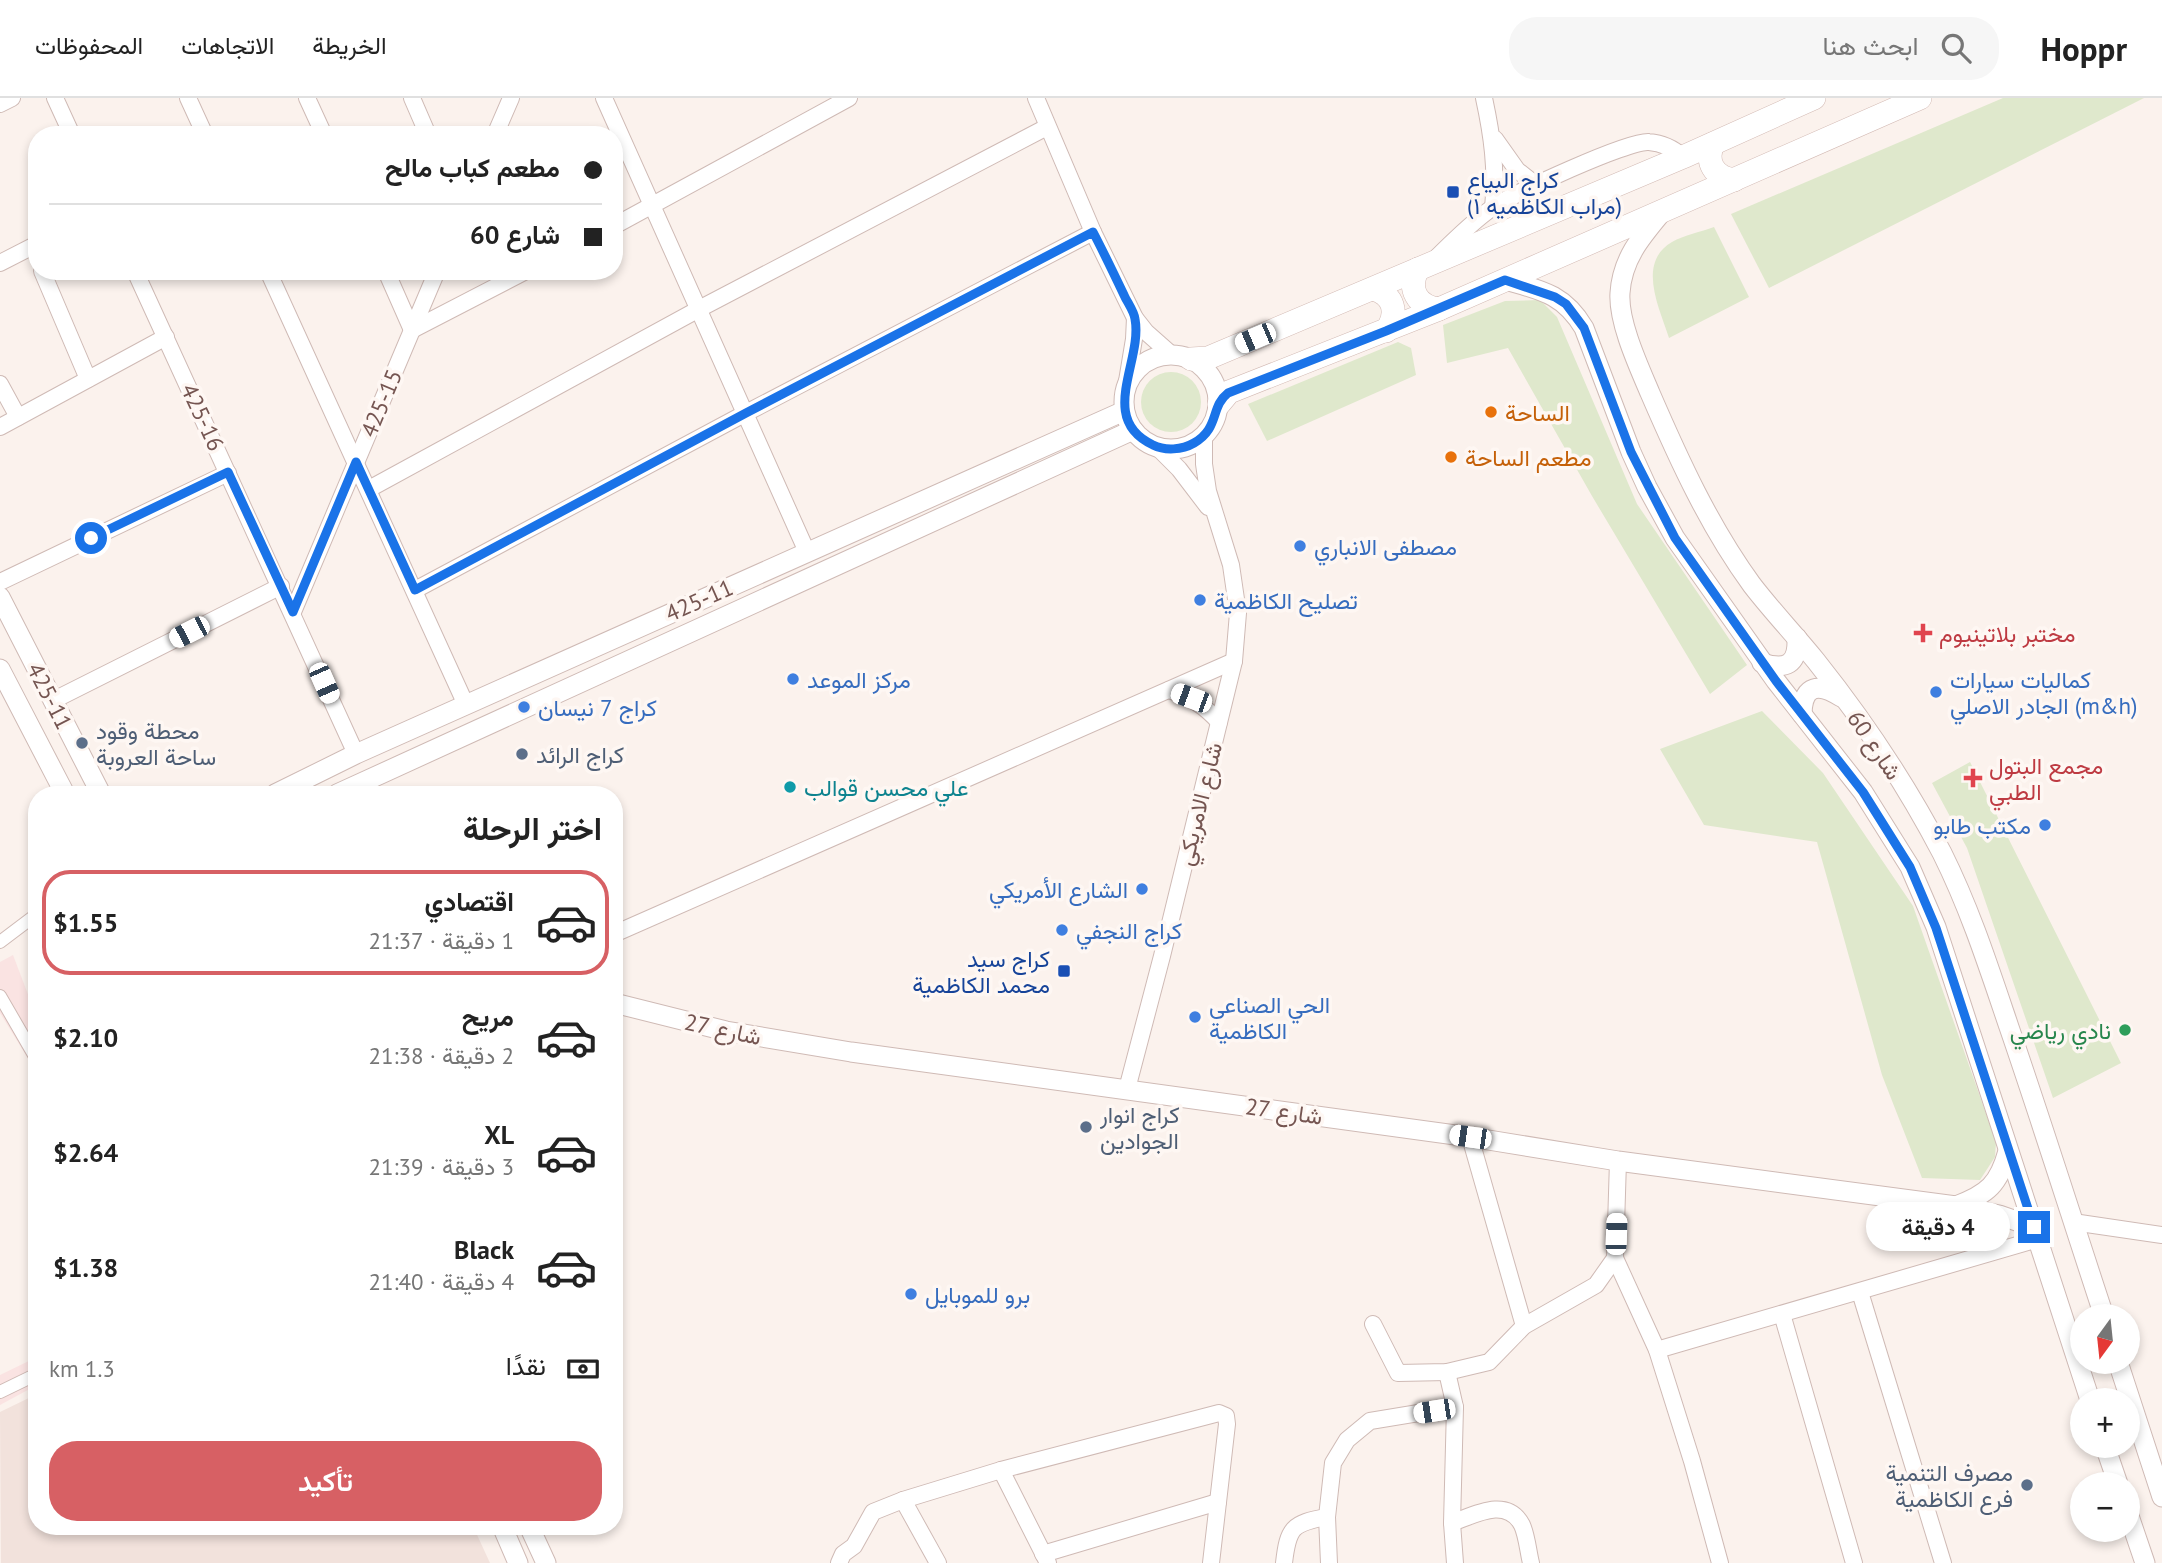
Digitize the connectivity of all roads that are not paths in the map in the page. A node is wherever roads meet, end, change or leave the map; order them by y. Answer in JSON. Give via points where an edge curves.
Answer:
{"nodes":[{"id":1,"x":12,"y":98,"type":"edge"},
{"id":2,"x":55,"y":98,"type":"edge"},
{"id":3,"x":188,"y":98,"type":"edge"},
{"id":4,"x":307,"y":98,"type":"edge"},
{"id":5,"x":412,"y":98,"type":"edge"},
{"id":6,"x":511,"y":98,"type":"edge"},
{"id":7,"x":604,"y":98,"type":"edge"},
{"id":8,"x":849,"y":98,"type":"edge"},
{"id":9,"x":1036,"y":98,"type":"edge"},
{"id":10,"x":1484,"y":98,"type":"edge"},
{"id":11,"x":1814,"y":98,"type":"edge"},
{"id":12,"x":1920,"y":98,"type":"edge"},
{"id":13,"x":0,"y":104,"type":"edge"},
{"id":14,"x":68,"y":126,"type":"edge"},
{"id":15,"x":201,"y":126,"type":"edge"},
{"id":16,"x":320,"y":126,"type":"edge"},
{"id":17,"x":424,"y":126,"type":"edge"},
{"id":18,"x":499,"y":126,"type":"edge"},
{"id":19,"x":617,"y":126,"type":"edge"},
{"id":20,"x":1046,"y":127,"type":"junction"},
{"id":21,"x":1491,"y":130,"type":"junction"},
{"id":22,"x":623,"y":140,"type":"edge"},
{"id":23,"x":1713,"y":144,"type":"junction"},
{"id":24,"x":1683,"y":156,"type":"junction"},
{"id":25,"x":1734,"y":180,"type":"junction"},
{"id":26,"x":1536,"y":185,"type":"junction"},
{"id":27,"x":1700,"y":195,"type":"junction"},
{"id":28,"x":653,"y":206,"type":"junction"},
{"id":29,"x":1493,"y":208,"type":"junction"},
{"id":30,"x":1662,"y":212,"type":"junction"},
{"id":31,"x":623,"y":221,"type":"edge"},
{"id":32,"x":1093,"y":232,"type":"junction"},
{"id":33,"x":28,"y":253,"type":"edge"},
{"id":34,"x":0,"y":263,"type":"edge"},
{"id":35,"x":1424,"y":266,"type":"junction"},
{"id":36,"x":46,"y":280,"type":"edge"},
{"id":37,"x":139,"y":280,"type":"edge"},
{"id":38,"x":272,"y":280,"type":"edge"},
{"id":39,"x":390,"y":280,"type":"edge"},
{"id":40,"x":433,"y":280,"type":"edge"},
{"id":41,"x":509,"y":280,"type":"edge"},
{"id":42,"x":1505,"y":280,"type":"junction"},
{"id":43,"x":1373,"y":289,"type":"junction"},
{"id":44,"x":699,"y":309,"type":"junction"},
{"id":45,"x":1439,"y":309,"type":"junction"},
{"id":46,"x":1135,"y":318,"type":"junction"},
{"id":47,"x":412,"y":330,"type":"junction"},
{"id":48,"x":1386,"y":331,"type":"junction"},
{"id":49,"x":166,"y":337,"type":"junction"},
{"id":50,"x":1181,"y":357,"type":"junction"},
{"id":51,"x":88,"y":379,"type":"junction"},
{"id":52,"x":0,"y":384,"type":"edge"},
{"id":53,"x":1126,"y":387,"type":"junction"},
{"id":54,"x":1219,"y":404,"type":"junction"},
{"id":55,"x":1124,"y":411,"type":"junction"},
{"id":56,"x":746,"y":413,"type":"junction"},
{"id":57,"x":18,"y":417,"type":"junction"},
{"id":58,"x":0,"y":427,"type":"edge"},
{"id":59,"x":1133,"y":430,"type":"junction"},
{"id":60,"x":1204,"y":436,"type":"junction"},
{"id":61,"x":1158,"y":447,"type":"junction"},
{"id":62,"x":356,"y":462,"type":"junction"},
{"id":63,"x":228,"y":472,"type":"junction"},
{"id":64,"x":369,"y":489,"type":"junction"},
{"id":65,"x":1216,"y":517,"type":"junction"},
{"id":66,"x":807,"y":552,"type":"junction"},
{"id":67,"x":0,"y":582,"type":"edge"},
{"id":68,"x":281,"y":586,"type":"junction"},
{"id":69,"x":415,"y":590,"type":"junction"},
{"id":70,"x":0,"y":597,"type":"edge"},
{"id":71,"x":293,"y":612,"type":"junction"},
{"id":72,"x":1797,"y":638,"type":"junction"},
{"id":73,"x":1234,"y":661,"type":"junction"},
{"id":74,"x":1762,"y":663,"type":"junction"},
{"id":75,"x":0,"y":669,"type":"edge"},
{"id":76,"x":1169,"y":690,"type":"junction"},
{"id":77,"x":1842,"y":698,"type":"junction"},
{"id":78,"x":52,"y":701,"type":"junction"},
{"id":79,"x":466,"y":705,"type":"junction"},
{"id":80,"x":1802,"y":714,"type":"junction"},
{"id":81,"x":1219,"y":722,"type":"junction"},
{"id":82,"x":356,"y":754,"type":"junction"},
{"id":83,"x":61,"y":786,"type":"edge"},
{"id":84,"x":97,"y":786,"type":"edge"},
{"id":85,"x":291,"y":786,"type":"edge"},
{"id":86,"x":354,"y":786,"type":"edge"},
{"id":87,"x":28,"y":921,"type":"edge"},
{"id":88,"x":623,"y":930,"type":"edge"},
{"id":89,"x":0,"y":942,"type":"edge"},
{"id":90,"x":0,"y":996,"type":"edge"},
{"id":91,"x":623,"y":1005,"type":"edge"},
{"id":92,"x":28,"y":1044,"type":"edge"},
{"id":93,"x":1127,"y":1089,"type":"junction"},
{"id":94,"x":1470,"y":1137,"type":"junction"},
{"id":95,"x":2008,"y":1151,"type":"junction"},
{"id":96,"x":1618,"y":1161,"type":"junction"},
{"id":97,"x":1956,"y":1206,"type":"junction"},
{"id":98,"x":2073,"y":1222,"type":"junction"},
{"id":99,"x":2036,"y":1233,"type":"junction"},
{"id":100,"x":2162,"y":1235,"type":"edge"},
{"id":101,"x":1615,"y":1258,"type":"junction"},
{"id":102,"x":1860,"y":1293,"type":"junction"},
{"id":103,"x":2100,"y":1304,"type":"edge"},
{"id":104,"x":1782,"y":1314,"type":"junction"},
{"id":105,"x":1373,"y":1324,"type":"dead end"},
{"id":106,"x":1524,"y":1326,"type":"junction"},
{"id":107,"x":1657,"y":1350,"type":"junction"},
{"id":108,"x":1447,"y":1372,"type":"junction"},
{"id":109,"x":2122,"y":1374,"type":"edge"},
{"id":110,"x":28,"y":1378,"type":"edge"},
{"id":111,"x":2086,"y":1388,"type":"edge"},
{"id":112,"x":0,"y":1392,"type":"edge"},
{"id":113,"x":1455,"y":1407,"type":"junction"},
{"id":114,"x":1001,"y":1469,"type":"junction"},
{"id":115,"x":2162,"y":1497,"type":"edge"},
{"id":116,"x":903,"y":1500,"type":"junction"},
{"id":117,"x":1218,"y":1502,"type":"junction"},
{"id":118,"x":1327,"y":1517,"type":"junction"},
{"id":119,"x":1452,"y":1523,"type":"junction"},
{"id":120,"x":506,"y":1535,"type":"edge"},
{"id":121,"x":533,"y":1535,"type":"edge"},
{"id":122,"x":2138,"y":1542,"type":"edge"},
{"id":123,"x":1045,"y":1559,"type":"edge"},
{"id":124,"x":518,"y":1563,"type":"edge"},
{"id":125,"x":546,"y":1563,"type":"edge"},
{"id":126,"x":839,"y":1563,"type":"edge"},
{"id":127,"x":938,"y":1563,"type":"edge"},
{"id":128,"x":1211,"y":1563,"type":"edge"},
{"id":129,"x":1284,"y":1563,"type":"edge"},
{"id":130,"x":1329,"y":1563,"type":"edge"},
{"id":131,"x":1455,"y":1563,"type":"edge"},
{"id":132,"x":1531,"y":1563,"type":"edge"},
{"id":133,"x":1720,"y":1563,"type":"edge"},
{"id":134,"x":1854,"y":1563,"type":"edge"},
{"id":135,"x":1942,"y":1563,"type":"edge"},
{"id":136,"x":2145,"y":1563,"type":"edge"}],
"edges":[{"from":1,"to":13,"type":"street"},
{"from":2,"to":14,"type":"street"},
{"from":3,"to":15,"type":"street"},
{"from":4,"to":16,"type":"street"},
{"from":5,"to":17,"type":"street"},
{"from":6,"to":18,"type":"street"},
{"from":7,"to":19,"type":"street"},
{"from":8,"to":28,"type":"street"},
{"from":9,"to":20,"type":"street"},
{"from":10,"to":21,"type":"street"},
{"from":11,"to":23,"type":"main road"},
{"from":12,"to":25,"type":"main road"},
{"from":20,"to":32,"type":"street"},
{"from":20,"to":44,"type":"street"},
{"from":21,"to":26,"type":"street","via":[[1509,161]]},
{"from":21,"to":29,"type":"street"},
{"from":22,"to":28,"type":"street"},
{"from":23,"to":24,"type":"main road"},
{"from":23,"to":25,"type":"main road","via":[[1712,168]]},
{"from":24,"to":26,"type":"street","via":[[1659,144],[1637,142]]},
{"from":24,"to":27,"type":"main road","via":[[1700,171]]},
{"from":24,"to":35,"type":"main road"},
{"from":25,"to":27,"type":"main road"},
{"from":26,"to":29,"type":"street"},
{"from":27,"to":30,"type":"main road"},
{"from":28,"to":31,"type":"street"},
{"from":28,"to":44,"type":"street"},
{"from":29,"to":35,"type":"street"},
{"from":30,"to":42,"type":"main road"},
{"from":30,"to":72,"type":"street","name":"شارع 60","via":[[1629,257],[1620,295],[1623,317],[1643,376],[1704,508],[1752,584]]},
{"from":32,"to":46,"type":"street"},
{"from":32,"to":56,"type":"street"},
{"from":33,"to":34,"type":"street"},
{"from":35,"to":43,"type":"main road"},
{"from":35,"to":45,"type":"main road","via":[[1413,278],[1415,296]]},
{"from":36,"to":51,"type":"street"},
{"from":37,"to":49,"type":"street","name":"425-16"},
{"from":38,"to":62,"type":"street"},
{"from":39,"to":47,"type":"street"},
{"from":40,"to":47,"type":"street","name":"425-15"},
{"from":41,"to":47,"type":"street"},
{"from":42,"to":45,"type":"main road"},
{"from":42,"to":74,"type":"street","name":"شارع 60","via":[[1555,297],[1576,316],[1647,487],[1675,538]]},
{"from":43,"to":48,"type":"main road","via":[[1393,305]]},
{"from":43,"to":50,"type":"main road","via":[[1208,358]]},
{"from":44,"to":56,"type":"street"},
{"from":44,"to":64,"type":"street"},
{"from":45,"to":48,"type":"main road"},
{"from":46,"to":50,"type":"street","via":[[1146,332]]},
{"from":46,"to":53,"type":"street"},
{"from":47,"to":62,"type":"street","name":"425-15"},
{"from":48,"to":54,"type":"main road","via":[[1228,393]]},
{"from":49,"to":51,"type":"street"},
{"from":49,"to":63,"type":"street","name":"425-16"},
{"from":50,"to":53,"type":"street","via":[[1157,357],[1144,363]]},
{"from":50,"to":54,"type":"street","via":[[1212,377]]},
{"from":51,"to":57,"type":"street"},
{"from":52,"to":57,"type":"street"},
{"from":53,"to":55,"type":"street"},
{"from":54,"to":60,"type":"street"},
{"from":55,"to":59,"type":"street"},
{"from":55,"to":66,"type":"street","name":"425-11"},
{"from":56,"to":66,"type":"street"},
{"from":56,"to":69,"type":"street"},
{"from":57,"to":58,"type":"street"},
{"from":59,"to":61,"type":"street"},
{"from":59,"to":86,"type":"street","name":"425-11"},
{"from":60,"to":61,"type":"street","via":[[1190,446]]},
{"from":60,"to":65,"type":"street","name":"شارع الامريكي","via":[[1208,491]]},
{"from":61,"to":65,"type":"street","name":"شارع الامريكي"},
{"from":62,"to":64,"type":"street"},
{"from":62,"to":71,"type":"street","name":"425-15"},
{"from":63,"to":67,"type":"street"},
{"from":63,"to":68,"type":"street","name":"425-16"},
{"from":64,"to":69,"type":"street"},
{"from":65,"to":73,"type":"street","name":"شارع الامريكي","via":[[1231,565],[1238,613]]},
{"from":66,"to":79,"type":"street","name":"425-11"},
{"from":68,"to":71,"type":"street","name":"425-16"},
{"from":68,"to":78,"type":"street"},
{"from":69,"to":79,"type":"street"},
{"from":70,"to":78,"type":"street","name":"425-11"},
{"from":71,"to":82,"type":"street","name":"425-16"},
{"from":72,"to":74,"type":"street","via":[[1796,654],[1789,664]]},
{"from":72,"to":77,"type":"street","name":"شارع 60"},
{"from":73,"to":76,"type":"street"},
{"from":73,"to":81,"type":"street","name":"شارع الامريكي"},
{"from":74,"to":80,"type":"street","name":"شارع 60"},
{"from":75,"to":83,"type":"street"},
{"from":76,"to":81,"type":"street","via":[[1207,707]]},
{"from":76,"to":88,"type":"street"},
{"from":77,"to":80,"type":"street","via":[[1829,690],[1812,689],[1803,698]]},
{"from":77,"to":98,"type":"street","name":"شارع 60","via":[[1909,796],[1975,927]]},
{"from":78,"to":84,"type":"street","name":"425-11"},
{"from":79,"to":82,"type":"street","name":"425-11"},
{"from":80,"to":95,"type":"street","name":"شارع 60","via":[[1863,792],[1910,867],[1936,928]]},
{"from":81,"to":93,"type":"street","name":"شارع الامريكي"},
{"from":82,"to":85,"type":"street","name":"425-11"},
{"from":87,"to":89,"type":"street"},
{"from":90,"to":92,"type":"street"},
{"from":91,"to":93,"type":"street","name":"شارع 27","via":[[738,1034]]},
{"from":93,"to":94,"type":"street","name":"شارع 27"},
{"from":94,"to":96,"type":"street","name":"شارع 27"},
{"from":94,"to":106,"type":"street"},
{"from":95,"to":97,"type":"street","via":[[2002,1172],[1990,1188]]},
{"from":95,"to":99,"type":"street","name":"شارع 60"},
{"from":96,"to":97,"type":"street","name":"شارع 27"},
{"from":96,"to":101,"type":"street"},
{"from":97,"to":99,"type":"street","name":"شارع 27","via":[[1999,1215]]},
{"from":98,"to":100,"type":"street"},
{"from":98,"to":103,"type":"street","name":"شارع 60"},
{"from":99,"to":102,"type":"street"},
{"from":99,"to":111,"type":"street","name":"شارع 60"},
{"from":101,"to":106,"type":"street","via":[[1596,1284]]},
{"from":101,"to":107,"type":"street"},
{"from":102,"to":104,"type":"street"},
{"from":102,"to":135,"type":"street"},
{"from":104,"to":107,"type":"street"},
{"from":104,"to":134,"type":"street"},
{"from":105,"to":108,"type":"street","via":[[1398,1373]]},
{"from":106,"to":108,"type":"street","via":[[1489,1362]]},
{"from":107,"to":133,"type":"street"},
{"from":108,"to":113,"type":"street"},
{"from":109,"to":115,"type":"street"},
{"from":110,"to":112,"type":"street"},
{"from":113,"to":118,"type":"street","via":[[1370,1421],[1347,1440],[1333,1463]]},
{"from":113,"to":119,"type":"street"},
{"from":114,"to":116,"type":"street"},
{"from":114,"to":117,"type":"street","via":[[1219,1413],[1226,1416],[1227,1424]]},
{"from":114,"to":123,"type":"street"},
{"from":116,"to":126,"type":"street","via":[[873,1512]]},
{"from":116,"to":127,"type":"street"},
{"from":117,"to":123,"type":"street"},
{"from":117,"to":128,"type":"street"},
{"from":118,"to":129,"type":"street","via":[[1297,1525],[1290,1534]]},
{"from":118,"to":130,"type":"street"},
{"from":119,"to":131,"type":"street"},
{"from":119,"to":132,"type":"street","via":[[1493,1508],[1512,1513],[1522,1525]]},
{"from":120,"to":124,"type":"street"},
{"from":121,"to":125,"type":"street"},
{"from":122,"to":136,"type":"street"}]}
